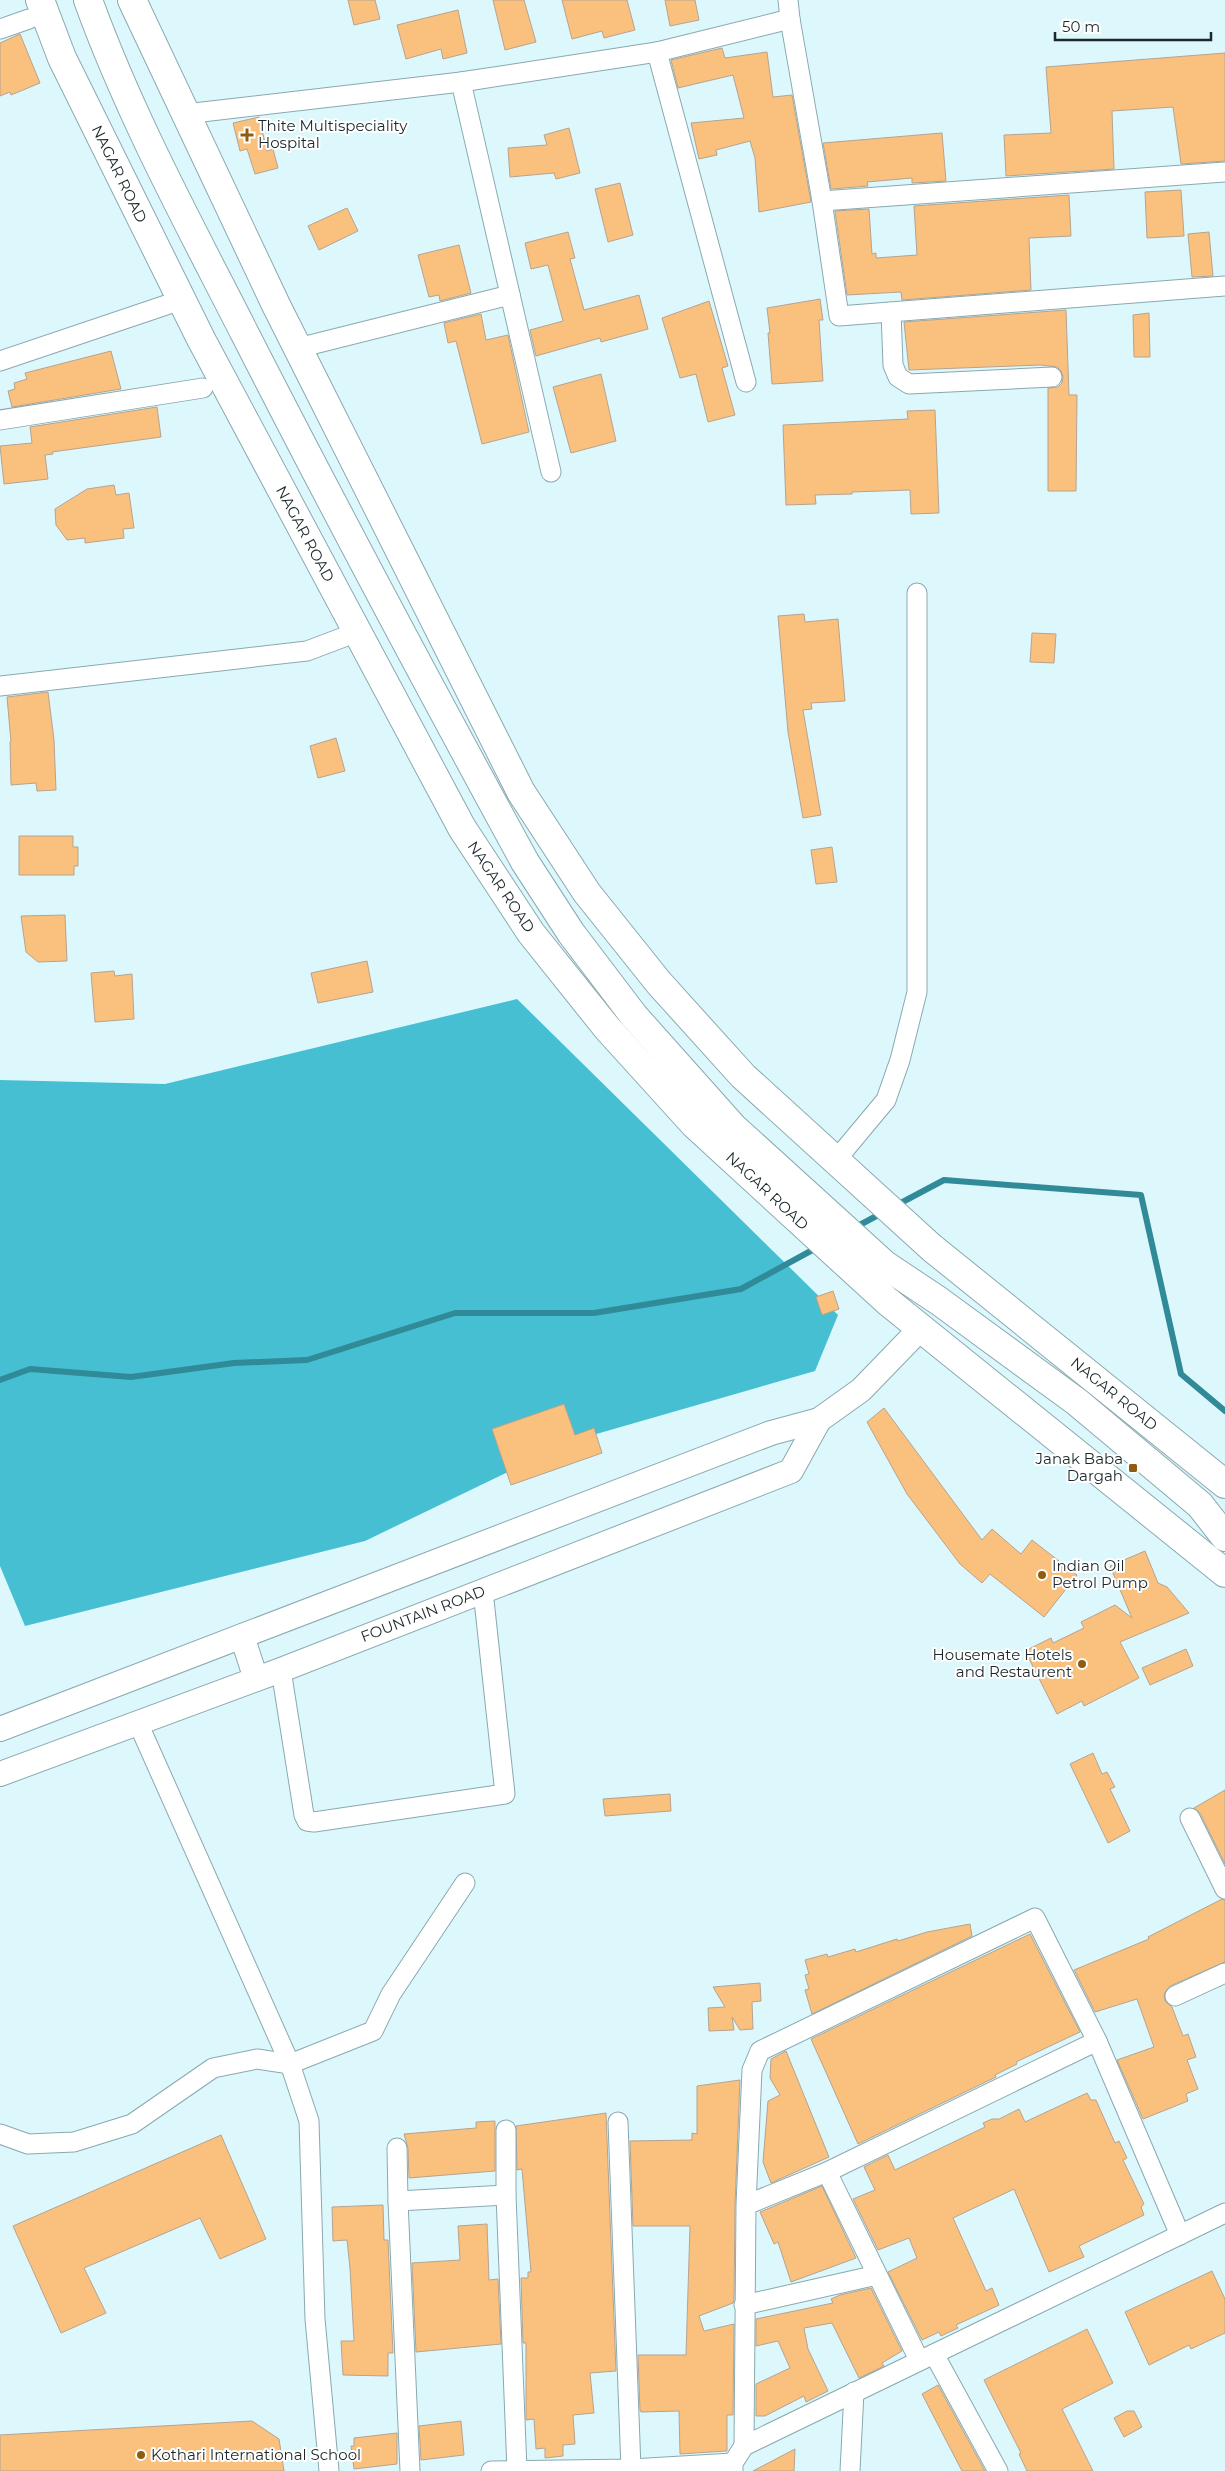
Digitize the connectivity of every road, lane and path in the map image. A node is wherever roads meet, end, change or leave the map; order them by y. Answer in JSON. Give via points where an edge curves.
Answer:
{"nodes":[{"id":1,"x":88,"y":0,"type":"edge"},
{"id":2,"x":132,"y":0,"type":"edge"},
{"id":3,"x":789,"y":9,"type":"edge"},
{"id":4,"x":35,"y":10,"type":"edge"},
{"id":5,"x":0,"y":29,"type":"edge"},
{"id":6,"x":657,"y":52,"type":"junction"},
{"id":7,"x":461,"y":82,"type":"junction"},
{"id":8,"x":184,"y":114,"type":"junction"},
{"id":9,"x":1225,"y":172,"type":"edge"},
{"id":10,"x":822,"y":201,"type":"junction"},
{"id":11,"x":1225,"y":286,"type":"edge"},
{"id":12,"x":510,"y":295,"type":"junction"},
{"id":13,"x":181,"y":300,"type":"junction"},
{"id":14,"x":891,"y":312,"type":"junction"},
{"id":15,"x":298,"y":348,"type":"junction"},
{"id":16,"x":1,"y":360,"type":"edge"},
{"id":17,"x":1052,"y":377,"type":"dead end"},
{"id":18,"x":746,"y":382,"type":"dead end"},
{"id":19,"x":203,"y":388,"type":"dead end"},
{"id":20,"x":0,"y":420,"type":"edge"},
{"id":21,"x":551,"y":472,"type":"dead end"},
{"id":22,"x":917,"y":593,"type":"dead end"},
{"id":23,"x":344,"y":637,"type":"dead end"},
{"id":24,"x":0,"y":686,"type":"edge"},
{"id":25,"x":836,"y":1160,"type":"junction"},
{"id":26,"x":829,"y":1236,"type":"junction"},
{"id":27,"x":939,"y":1301,"type":"junction"},
{"id":28,"x":1013,"y":1315,"type":"junction"},
{"id":29,"x":921,"y":1328,"type":"junction"},
{"id":30,"x":819,"y":1420,"type":"junction"},
{"id":31,"x":1225,"y":1484,"type":"edge"},
{"id":32,"x":1225,"y":1537,"type":"edge"},
{"id":33,"x":1225,"y":1572,"type":"edge"},
{"id":34,"x":483,"y":1591,"type":"junction"},
{"id":35,"x":242,"y":1636,"type":"junction"},
{"id":36,"x":281,"y":1670,"type":"junction"},
{"id":37,"x":256,"y":1679,"type":"junction"},
{"id":38,"x":138,"y":1723,"type":"junction"},
{"id":39,"x":0,"y":1729,"type":"edge"},
{"id":40,"x":0,"y":1774,"type":"edge"},
{"id":41,"x":1190,"y":1818,"type":"dead end"},
{"id":42,"x":465,"y":1883,"type":"dead end"},
{"id":43,"x":1225,"y":1889,"type":"edge"},
{"id":44,"x":1225,"y":1973,"type":"edge"},
{"id":45,"x":1175,"y":1996,"type":"dead end"},
{"id":46,"x":1097,"y":2041,"type":"junction"},
{"id":47,"x":290,"y":2064,"type":"junction"},
{"id":48,"x":618,"y":2122,"type":"dead end"},
{"id":49,"x":506,"y":2130,"type":"dead end"},
{"id":50,"x":0,"y":2134,"type":"edge"},
{"id":51,"x":397,"y":2148,"type":"dead end"},
{"id":52,"x":827,"y":2172,"type":"junction"},
{"id":53,"x":506,"y":2195,"type":"junction"},
{"id":54,"x":398,"y":2201,"type":"junction"},
{"id":55,"x":746,"y":2205,"type":"junction"},
{"id":56,"x":1225,"y":2213,"type":"edge"},
{"id":57,"x":1180,"y":2235,"type":"junction"},
{"id":58,"x":877,"y":2275,"type":"junction"},
{"id":59,"x":744,"y":2305,"type":"junction"},
{"id":60,"x":926,"y":2357,"type":"junction"},
{"id":61,"x":854,"y":2392,"type":"junction"},
{"id":62,"x":744,"y":2446,"type":"junction"},
{"id":63,"x":733,"y":2467,"type":"edge"},
{"id":64,"x":631,"y":2469,"type":"junction"},
{"id":65,"x":517,"y":2470,"type":"junction"},
{"id":66,"x":329,"y":2471,"type":"edge"},
{"id":67,"x":410,"y":2471,"type":"edge"},
{"id":68,"x":491,"y":2471,"type":"edge"},
{"id":69,"x":850,"y":2471,"type":"edge"},
{"id":70,"x":998,"y":2471,"type":"edge"}],
"edges":[{"from":1,"to":26,"type":"highway","via":[[150,148],[285,412],[525,862],[571,933],[634,1016]]},
{"from":2,"to":8,"type":"highway","name":"NAGAR ROAD"},
{"from":3,"to":6,"type":"street"},
{"from":3,"to":10,"type":"street"},
{"from":4,"to":5,"type":"street"},
{"from":4,"to":13,"type":"highway","name":"NAGAR ROAD","via":[[62,58]]},
{"from":6,"to":7,"type":"street"},
{"from":6,"to":18,"type":"street"},
{"from":7,"to":8,"type":"street"},
{"from":7,"to":12,"type":"street"},
{"from":8,"to":15,"type":"highway","name":"NAGAR ROAD"},
{"from":9,"to":10,"type":"street"},
{"from":10,"to":14,"type":"street","via":[[838,316]]},
{"from":11,"to":14,"type":"street"},
{"from":12,"to":15,"type":"street"},
{"from":12,"to":21,"type":"street"},
{"from":13,"to":16,"type":"street"},
{"from":13,"to":26,"type":"highway","name":"NAGAR ROAD","via":[[462,828],[531,933],[607,1028],[695,1125]]},
{"from":14,"to":17,"type":"street","via":[[893,365],[898,377],[909,384]]},
{"from":15,"to":25,"type":"highway","name":"NAGAR ROAD","via":[[521,792],[586,893],[659,983],[743,1076]]},
{"from":19,"to":20,"type":"street"},
{"from":22,"to":25,"type":"street","via":[[917,992],[886,1100]]},
{"from":23,"to":24,"type":"street","via":[[307,651]]},
{"from":25,"to":28,"type":"highway","name":"NAGAR ROAD","via":[[932,1248]]},
{"from":26,"to":27,"type":"highway","via":[[861,1245]]},
{"from":26,"to":29,"type":"highway","name":"NAGAR ROAD"},
{"from":27,"to":28,"type":"highway"},
{"from":27,"to":32,"type":"highway","via":[[1077,1402],[1200,1505]]},
{"from":28,"to":31,"type":"highway","name":"NAGAR ROAD"},
{"from":29,"to":30,"type":"street","name":"FOUNTAIN ROAD","via":[[861,1390]]},
{"from":29,"to":33,"type":"highway","name":"NAGAR ROAD"},
{"from":30,"to":34,"type":"street","name":"FOUNTAIN ROAD","via":[[791,1471]]},
{"from":30,"to":35,"type":"street","name":"FOUNTAIN ROAD","via":[[771,1432]]},
{"from":34,"to":36,"type":"street","name":"FOUNTAIN ROAD"},
{"from":34,"to":36,"type":"street","via":[[505,1794],[307,1821]]},
{"from":35,"to":37,"type":"street"},
{"from":35,"to":39,"type":"street","name":"FOUNTAIN ROAD"},
{"from":36,"to":37,"type":"street","name":"FOUNTAIN ROAD"},
{"from":37,"to":38,"type":"street","name":"FOUNTAIN ROAD"},
{"from":38,"to":40,"type":"street","name":"FOUNTAIN ROAD"},
{"from":38,"to":47,"type":"street"},
{"from":41,"to":43,"type":"street"},
{"from":42,"to":47,"type":"street","via":[[391,1994],[373,2031]]},
{"from":44,"to":45,"type":"street"},
{"from":46,"to":52,"type":"street"},
{"from":46,"to":55,"type":"street","via":[[1035,1918],[760,2051],[752,2070]]},
{"from":46,"to":57,"type":"street"},
{"from":47,"to":50,"type":"street","via":[[257,2059],[213,2068],[132,2124],[74,2142],[28,2144]]},
{"from":47,"to":66,"type":"street","via":[[309,2120],[315,2320]]},
{"from":48,"to":64,"type":"street"},
{"from":49,"to":53,"type":"street"},
{"from":51,"to":54,"type":"street"},
{"from":52,"to":55,"type":"street"},
{"from":52,"to":58,"type":"street"},
{"from":53,"to":54,"type":"street"},
{"from":53,"to":65,"type":"street"},
{"from":54,"to":67,"type":"street"},
{"from":55,"to":59,"type":"street"},
{"from":56,"to":57,"type":"street"},
{"from":57,"to":60,"type":"street"},
{"from":58,"to":59,"type":"street"},
{"from":58,"to":60,"type":"street"},
{"from":59,"to":62,"type":"street"},
{"from":60,"to":61,"type":"street"},
{"from":60,"to":70,"type":"street"},
{"from":61,"to":62,"type":"street"},
{"from":61,"to":69,"type":"street"},
{"from":62,"to":63,"type":"street"},
{"from":63,"to":64,"type":"street"},
{"from":64,"to":65,"type":"street"},
{"from":65,"to":68,"type":"street"}]}
